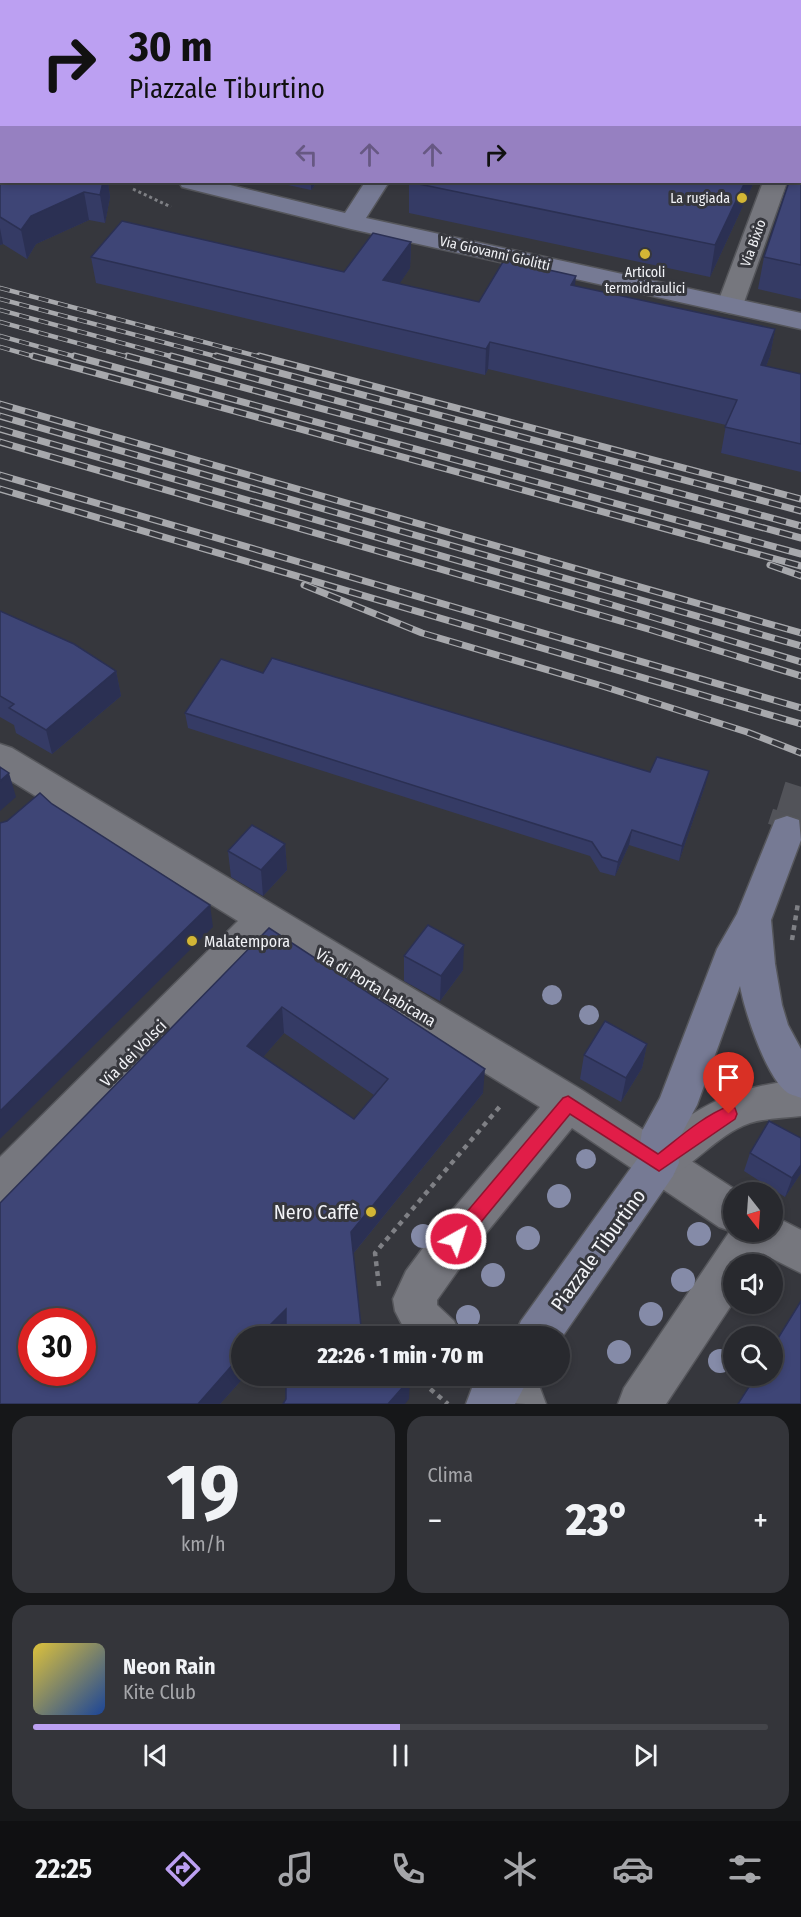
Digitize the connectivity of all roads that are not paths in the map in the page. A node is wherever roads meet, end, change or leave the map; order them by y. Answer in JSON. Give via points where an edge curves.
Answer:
{"nodes":[{"id":1,"x":195,"y":183,"type":"edge"},
{"id":2,"x":376,"y":183,"type":"edge"},
{"id":3,"x":775,"y":183,"type":"edge"},
{"id":4,"x":351,"y":222,"type":"junction"},
{"id":5,"x":730,"y":305,"type":"junction"},
{"id":6,"x":801,"y":321,"type":"edge"},
{"id":7,"x":0,"y":757,"type":"edge"},
{"id":8,"x":787,"y":830,"type":"tunnel mouth"},
{"id":9,"x":755,"y":915,"type":"junction"},
{"id":10,"x":264,"y":919,"type":"junction"},
{"id":11,"x":801,"y":1080,"type":"edge"},
{"id":12,"x":801,"y":1098,"type":"edge"},
{"id":13,"x":568,"y":1103,"type":"junction"},
{"id":14,"x":659,"y":1163,"type":"junction"},
{"id":15,"x":0,"y":1185,"type":"edge"},
{"id":16,"x":723,"y":1206,"type":"edge"},
{"id":17,"x":747,"y":1242,"type":"edge"},
{"id":18,"x":782,"y":1242,"type":"edge"},
{"id":19,"x":801,"y":1253,"type":"edge"},
{"id":20,"x":426,"y":1326,"type":"edge"},
{"id":21,"x":543,"y":1326,"type":"edge"},
{"id":22,"x":640,"y":1404,"type":"edge"}],
"edges":[{"from":1,"to":4,"type":"main road","name":"Via Giovanni Giolitti"},
{"from":2,"to":4,"type":"main road"},
{"from":3,"to":5,"type":"street","name":"Via Bixio"},
{"from":4,"to":5,"type":"main road","name":"Via Giovanni Giolitti"},
{"from":5,"to":6,"type":"main road","name":"Via Giovanni Giolitti"},
{"from":7,"to":10,"type":"street","name":"Via di Porta Labicana","via":[[40,798]]},
{"from":8,"to":9,"type":"main road"},
{"from":9,"to":11,"type":"main road","via":[[755,970],[764,1009],[776,1040]]},
{"from":9,"to":14,"type":"main road","via":[[736,949],[677,1105],[662,1131],[657,1149]]},
{"from":10,"to":13,"type":"street","name":"Via di Porta Labicana"},
{"from":10,"to":15,"type":"street","name":"Via dei Volsci"},
{"from":12,"to":14,"type":"street","via":[[753,1104],[729,1114]]},
{"from":13,"to":14,"type":"street"},
{"from":13,"to":20,"type":"street","via":[[421,1284],[415,1299]]},
{"from":14,"to":16,"type":"street"},
{"from":14,"to":21,"type":"main road","name":"Piazzale Tiburtino"},
{"from":17,"to":22,"type":"street"},
{"from":18,"to":19,"type":"street"}]}
